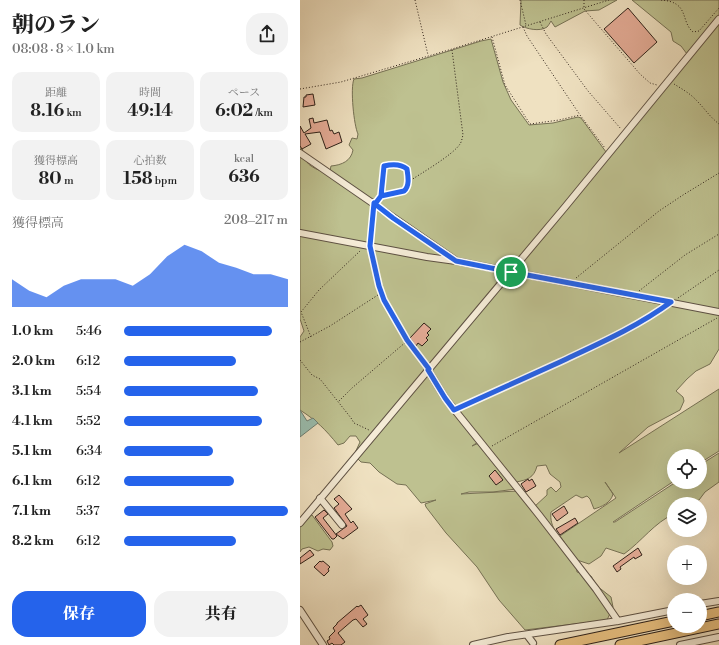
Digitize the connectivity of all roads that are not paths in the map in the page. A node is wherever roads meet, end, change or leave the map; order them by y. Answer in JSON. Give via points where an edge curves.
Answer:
{"nodes":[{"id":1,"x":719,"y":19,"type":"edge"},
{"id":2,"x":300,"y":153,"type":"edge"},
{"id":3,"x":300,"y":233,"type":"edge"},
{"id":4,"x":456,"y":261,"type":"junction"},
{"id":5,"x":511,"y":272,"type":"junction"},
{"id":6,"x":719,"y":312,"type":"edge"},
{"id":7,"x":428,"y":370,"type":"junction"},
{"id":8,"x":320,"y":498,"type":"junction"},
{"id":9,"x":300,"y":522,"type":"edge"},
{"id":10,"x":342,"y":525,"type":"dead end"},
{"id":11,"x":719,"y":601,"type":"edge"},
{"id":12,"x":707,"y":603,"type":"edge"},
{"id":13,"x":300,"y":610,"type":"edge"},
{"id":14,"x":667,"y":611,"type":"edge"},
{"id":15,"x":719,"y":612,"type":"edge"},
{"id":16,"x":707,"y":615,"type":"edge"},
{"id":17,"x":618,"y":621,"type":"junction"},
{"id":18,"x":667,"y":622,"type":"edge"},
{"id":19,"x":719,"y":624,"type":"edge"},
{"id":20,"x":527,"y":634,"type":"junction"},
{"id":21,"x":719,"y":636,"type":"edge"},
{"id":22,"x":533,"y":643,"type":"dead end"},
{"id":23,"x":323,"y":645,"type":"edge"},
{"id":24,"x":473,"y":645,"type":"edge"},
{"id":25,"x":560,"y":645,"type":"edge"},
{"id":26,"x":620,"y":645,"type":"edge"},
{"id":27,"x":680,"y":645,"type":"edge"}],
"edges":[{"from":1,"to":5,"type":"street"},
{"from":2,"to":4,"type":"street"},
{"from":3,"to":4,"type":"street"},
{"from":4,"to":5,"type":"street"},
{"from":5,"to":6,"type":"street"},
{"from":5,"to":7,"type":"street"},
{"from":7,"to":8,"type":"street"},
{"from":7,"to":17,"type":"street","via":[[454,410],[548,527]]},
{"from":8,"to":9,"type":"street"},
{"from":8,"to":10,"type":"street"},
{"from":11,"to":12,"type":"street"},
{"from":13,"to":23,"type":"street"},
{"from":14,"to":17,"type":"street"},
{"from":15,"to":16,"type":"highway"},
{"from":17,"to":20,"type":"street"},
{"from":18,"to":25,"type":"highway"},
{"from":19,"to":26,"type":"highway"},
{"from":20,"to":22,"type":"street"},
{"from":20,"to":24,"type":"street"},
{"from":21,"to":27,"type":"street"}]}
